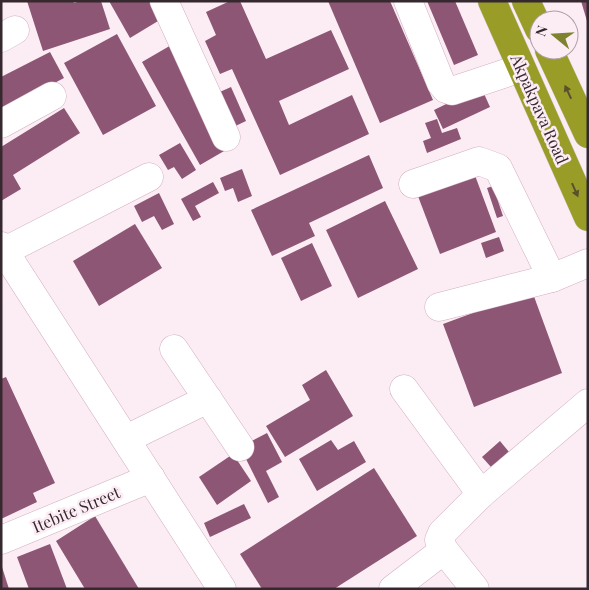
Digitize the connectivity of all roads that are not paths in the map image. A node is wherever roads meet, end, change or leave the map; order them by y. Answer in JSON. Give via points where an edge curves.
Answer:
{"nodes":[{"id":1,"x":164,"y":1,"type":"edge"},
{"id":2,"x":408,"y":1,"type":"edge"},
{"id":3,"x":492,"y":1,"type":"edge"},
{"id":4,"x":554,"y":60,"type":"edge"},
{"id":5,"x":522,"y":68,"type":"junction"},
{"id":6,"x":52,"y":96,"type":"dead end"},
{"id":7,"x":1,"y":124,"type":"edge"},
{"id":8,"x":588,"y":133,"type":"edge"},
{"id":9,"x":226,"y":137,"type":"dead end"},
{"id":10,"x":149,"y":177,"type":"dead end"},
{"id":11,"x":413,"y":184,"type":"dead end"},
{"id":12,"x":588,"y":217,"type":"edge"},
{"id":13,"x":2,"y":250,"type":"edge"},
{"id":14,"x":588,"y":263,"type":"edge"},
{"id":15,"x":552,"y":278,"type":"junction"},
{"id":16,"x":439,"y":307,"type":"dead end"},
{"id":17,"x":174,"y":349,"type":"dead end"},
{"id":18,"x":404,"y":389,"type":"dead end"},
{"id":19,"x":208,"y":399,"type":"junction"},
{"id":20,"x":588,"y":403,"type":"edge"},
{"id":21,"x":126,"y":439,"type":"junction"},
{"id":22,"x":240,"y":447,"type":"dead end"},
{"id":23,"x":151,"y":478,"type":"junction"},
{"id":24,"x":481,"y":494,"type":"junction"},
{"id":25,"x":1,"y":540,"type":"edge"},
{"id":26,"x":444,"y":550,"type":"junction"},
{"id":27,"x":222,"y":589,"type":"edge"},
{"id":28,"x":393,"y":589,"type":"edge"},
{"id":29,"x":475,"y":589,"type":"edge"}],
"edges":[{"from":1,"to":9,"type":"street"},
{"from":2,"to":5,"type":"street","via":[[446,89],[452,91]]},
{"from":3,"to":5,"type":"highway","name":"Akpakpava Road"},
{"from":8,"to":4,"type":"highway","name":"Akpakpava Road","one_way":true},
{"from":5,"to":12,"type":"highway","name":"Akpakpava Road","one_way":true},
{"from":6,"to":7,"type":"street"},
{"from":10,"to":13,"type":"street"},
{"from":11,"to":15,"type":"street","via":[[479,161],[498,168]]},
{"from":13,"to":21,"type":"street"},
{"from":14,"to":15,"type":"street"},
{"from":15,"to":16,"type":"street"},
{"from":17,"to":19,"type":"street"},
{"from":18,"to":24,"type":"street"},
{"from":19,"to":21,"type":"street"},
{"from":19,"to":22,"type":"street"},
{"from":20,"to":24,"type":"street"},
{"from":21,"to":23,"type":"street"},
{"from":23,"to":25,"type":"street","name":"Itebite Street"},
{"from":23,"to":27,"type":"street"},
{"from":24,"to":26,"type":"street","via":[[442,533],[439,540]]},
{"from":26,"to":28,"type":"street"},
{"from":26,"to":29,"type":"street"}]}
